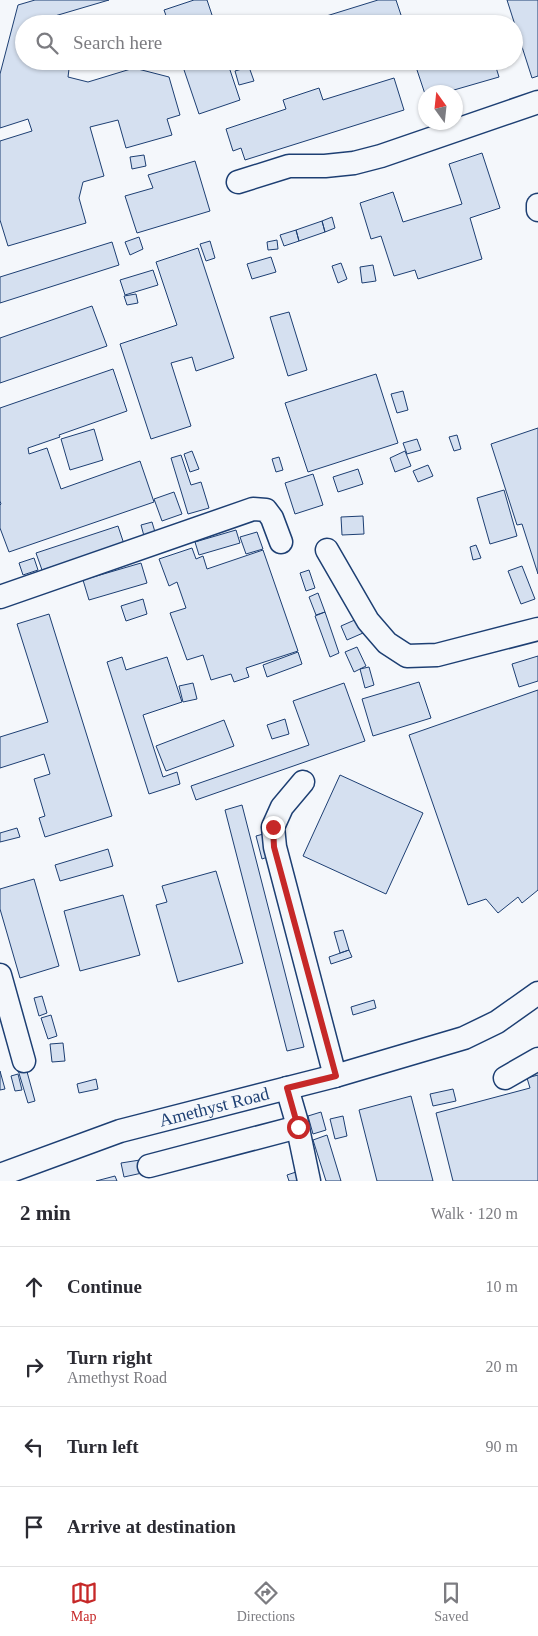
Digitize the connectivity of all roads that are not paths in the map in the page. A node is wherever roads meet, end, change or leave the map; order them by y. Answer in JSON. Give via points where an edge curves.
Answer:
{"nodes":[{"id":1,"x":538,"y":102,"type":"edge"},
{"id":2,"x":238,"y":182,"type":"dead end"},
{"id":3,"x":538,"y":205,"type":"edge"},
{"id":4,"x":538,"y":210,"type":"edge"},
{"id":5,"x":281,"y":542,"type":"dead end"},
{"id":6,"x":327,"y":550,"type":"dead end"},
{"id":7,"x":0,"y":597,"type":"edge"},
{"id":8,"x":538,"y":629,"type":"edge"},
{"id":9,"x":303,"y":782,"type":"dead end"},
{"id":10,"x":0,"y":975,"type":"edge"},
{"id":11,"x":538,"y":994,"type":"edge"},
{"id":12,"x":538,"y":1059,"type":"edge"},
{"id":13,"x":24,"y":1061,"type":"dead end"},
{"id":14,"x":336,"y":1076,"type":"junction"},
{"id":15,"x":505,"y":1078,"type":"dead end"},
{"id":16,"x":287,"y":1088,"type":"junction"},
{"id":17,"x":298,"y":1127,"type":"junction"},
{"id":18,"x":148,"y":1166,"type":"dead end"},
{"id":19,"x":0,"y":1174,"type":"edge"},
{"id":20,"x":309,"y":1181,"type":"edge"}],
"edges":[{"from":1,"to":2,"type":"street","via":[[381,156],[354,163],[289,166]]},
{"from":3,"to":4,"type":"street"},
{"from":5,"to":7,"type":"street","via":[[266,510],[254,509]]},
{"from":6,"to":8,"type":"street","via":[[368,621],[387,643],[407,656],[437,655]]},
{"from":9,"to":14,"type":"street","via":[[282,807],[273,827],[274,847]]},
{"from":10,"to":13,"type":"street"},
{"from":11,"to":14,"type":"street","name":"Amethyst Road","via":[[497,1022],[464,1038]]},
{"from":12,"to":15,"type":"street"},
{"from":14,"to":16,"type":"street","name":"Amethyst Road"},
{"from":16,"to":17,"type":"street"},
{"from":16,"to":19,"type":"street","name":"Amethyst Road","via":[[120,1131]]},
{"from":17,"to":18,"type":"street"},
{"from":17,"to":20,"type":"street"}]}
